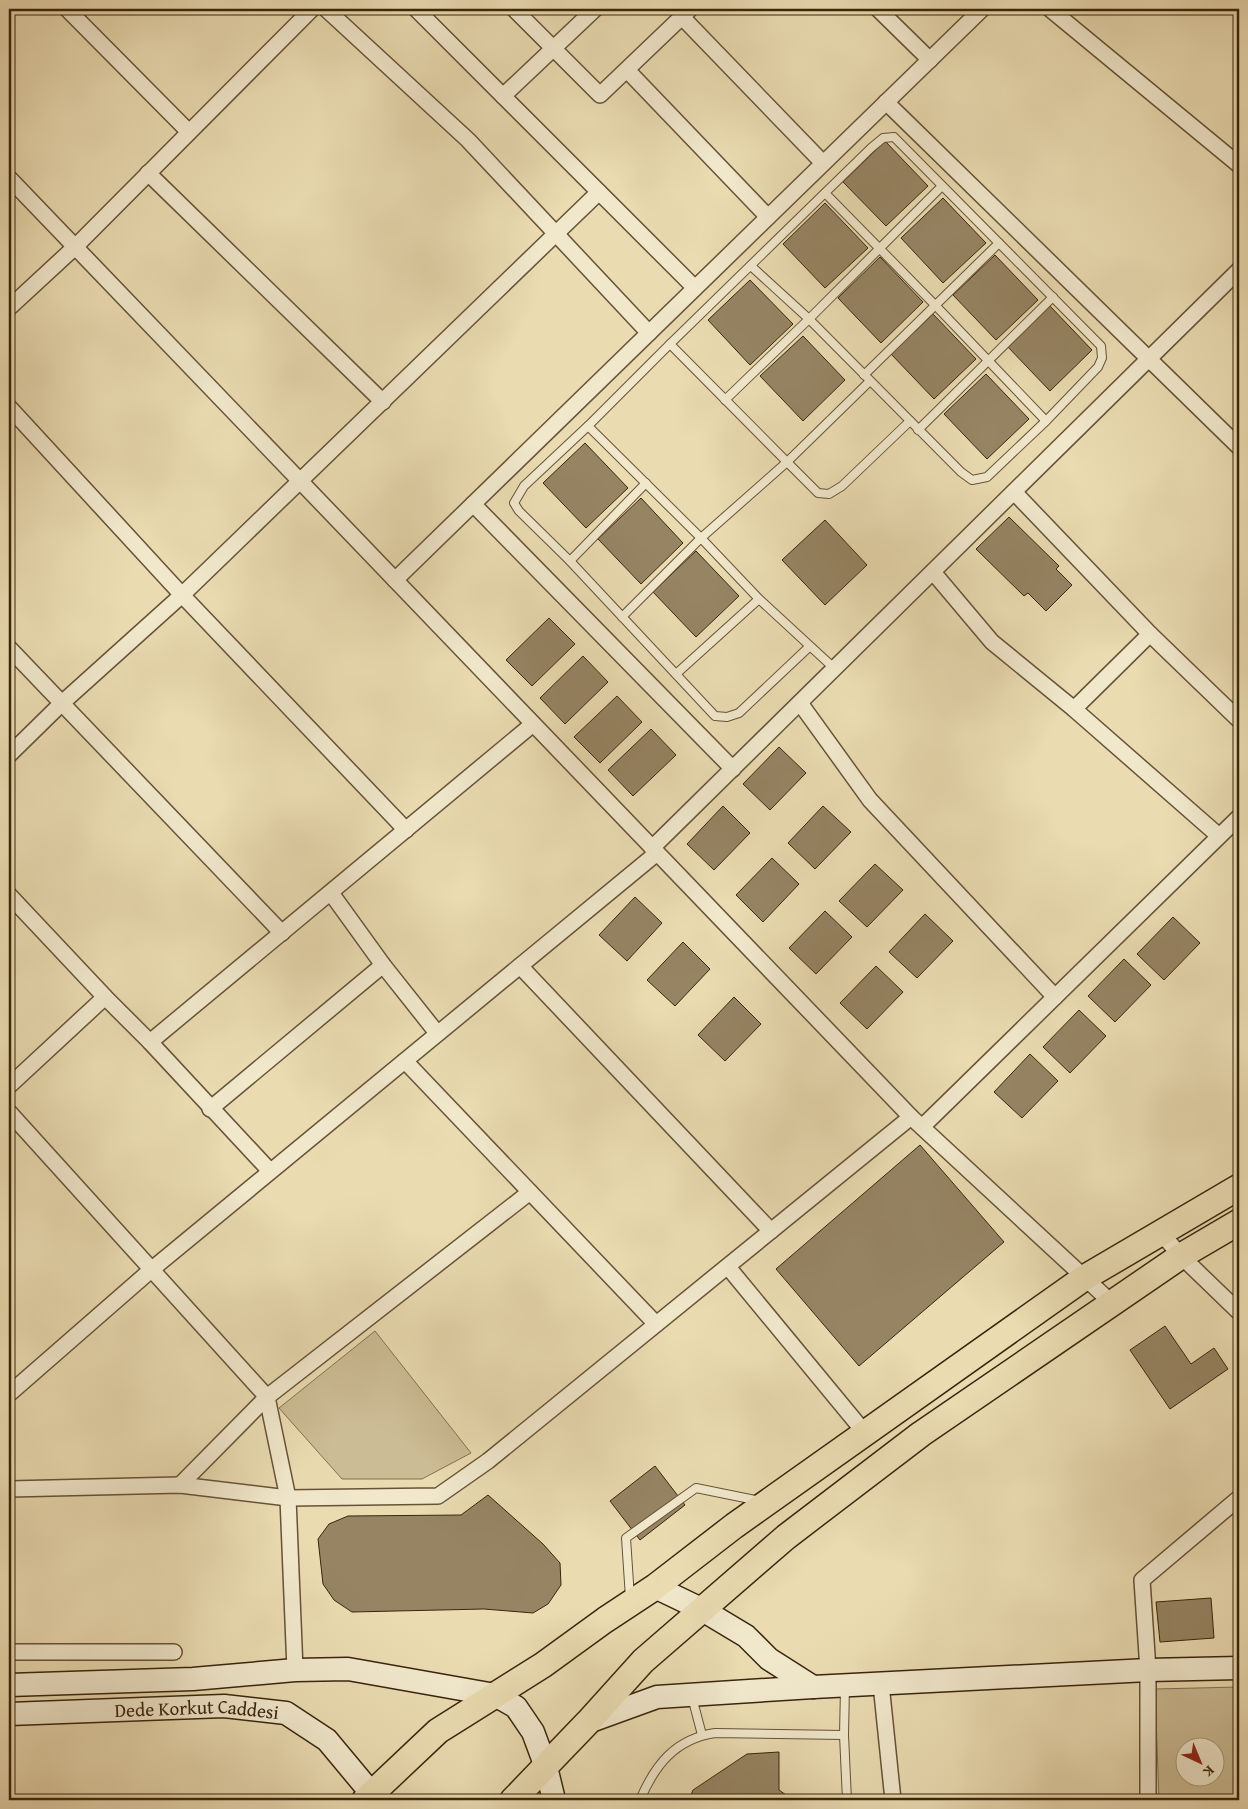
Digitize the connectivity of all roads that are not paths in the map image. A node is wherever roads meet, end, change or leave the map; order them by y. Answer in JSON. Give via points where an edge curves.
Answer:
{"nodes":[{"id":1,"x":67,"y":9,"type":"edge"},
{"id":2,"x":326,"y":9,"type":"edge"},
{"id":3,"x":416,"y":9,"type":"edge"},
{"id":4,"x":514,"y":9,"type":"edge"},
{"id":5,"x":595,"y":9,"type":"edge"},
{"id":6,"x":878,"y":9,"type":"edge"},
{"id":7,"x":982,"y":9,"type":"edge"},
{"id":8,"x":1050,"y":9,"type":"edge"},
{"id":9,"x":301,"y":12,"type":"edge"},
{"id":10,"x":686,"y":13,"type":"edge"},
{"id":11,"x":554,"y":48,"type":"junction"},
{"id":12,"x":930,"y":60,"type":"junction"},
{"id":13,"x":626,"y":70,"type":"junction"},
{"id":14,"x":503,"y":96,"type":"junction"},
{"id":15,"x":886,"y":102,"type":"junction"},
{"id":16,"x":189,"y":132,"type":"junction"},
{"id":17,"x":823,"y":163,"type":"junction"},
{"id":18,"x":1239,"y":165,"type":"edge"},
{"id":19,"x":148,"y":173,"type":"junction"},
{"id":20,"x":9,"y":178,"type":"edge"},
{"id":21,"x":942,"y":186,"type":"junction"},
{"id":22,"x":599,"y":192,"type":"junction"},
{"id":23,"x":825,"y":194,"type":"junction"},
{"id":24,"x":768,"y":217,"type":"junction"},
{"id":25,"x":555,"y":235,"type":"junction"},
{"id":26,"x":998,"y":243,"type":"junction"},
{"id":27,"x":75,"y":247,"type":"junction"},
{"id":28,"x":879,"y":248,"type":"junction"},
{"id":29,"x":751,"y":266,"type":"junction"},
{"id":30,"x":1239,"y":270,"type":"edge"},
{"id":31,"x":695,"y":288,"type":"junction"},
{"id":32,"x":1054,"y":297,"type":"junction"},
{"id":33,"x":935,"y":305,"type":"junction"},
{"id":34,"x":9,"y":308,"type":"edge"},
{"id":35,"x":809,"y":319,"type":"junction"},
{"id":36,"x":649,"y":333,"type":"junction"},
{"id":37,"x":670,"y":344,"type":"junction"},
{"id":38,"x":1149,"y":358,"type":"junction"},
{"id":39,"x":989,"y":362,"type":"junction"},
{"id":40,"x":864,"y":375,"type":"junction"},
{"id":41,"x":870,"y":381,"type":"junction"},
{"id":42,"x":725,"y":400,"type":"junction"},
{"id":43,"x":383,"y":402,"type":"junction"},
{"id":44,"x":9,"y":407,"type":"edge"},
{"id":45,"x":910,"y":421,"type":"junction"},
{"id":46,"x":1046,"y":421,"type":"junction"},
{"id":47,"x":588,"y":426,"type":"junction"},
{"id":48,"x":918,"y":430,"type":"junction"},
{"id":49,"x":1239,"y":447,"type":"edge"},
{"id":50,"x":787,"y":462,"type":"junction"},
{"id":51,"x":301,"y":482,"type":"junction"},
{"id":52,"x":646,"y":483,"type":"junction"},
{"id":53,"x":1014,"y":492,"type":"junction"},
{"id":54,"x":473,"y":504,"type":"junction"},
{"id":55,"x":702,"y":538,"type":"junction"},
{"id":56,"x":570,"y":561,"type":"junction"},
{"id":57,"x":934,"y":572,"type":"junction"},
{"id":58,"x":395,"y":580,"type":"junction"},
{"id":59,"x":182,"y":595,"type":"junction"},
{"id":60,"x":759,"y":599,"type":"junction"},
{"id":61,"x":622,"y":617,"type":"junction"},
{"id":62,"x":1150,"y":634,"type":"junction"},
{"id":63,"x":809,"y":646,"type":"junction"},
{"id":64,"x":9,"y":648,"type":"edge"},
{"id":65,"x":835,"y":669,"type":"junction"},
{"id":66,"x":676,"y":674,"type":"junction"},
{"id":67,"x":62,"y":703,"type":"junction"},
{"id":68,"x":800,"y":703,"type":"junction"},
{"id":69,"x":1074,"y":709,"type":"junction"},
{"id":70,"x":1239,"y":720,"type":"edge"},
{"id":71,"x":533,"y":724,"type":"junction"},
{"id":72,"x":9,"y":755,"type":"edge"},
{"id":73,"x":733,"y":769,"type":"junction"},
{"id":74,"x":1239,"y":817,"type":"edge"},
{"id":75,"x":406,"y":830,"type":"junction"},
{"id":76,"x":1219,"y":836,"type":"junction"},
{"id":77,"x":655,"y":851,"type":"junction"},
{"id":78,"x":331,"y":892,"type":"junction"},
{"id":79,"x":9,"y":895,"type":"edge"},
{"id":80,"x":282,"y":933,"type":"junction"},
{"id":81,"x":383,"y":965,"type":"junction"},
{"id":82,"x":520,"y":966,"type":"junction"},
{"id":83,"x":105,"y":997,"type":"junction"},
{"id":84,"x":1055,"y":997,"type":"junction"},
{"id":85,"x":437,"y":1033,"type":"junction"},
{"id":86,"x":150,"y":1042,"type":"junction"},
{"id":87,"x":405,"y":1061,"type":"junction"},
{"id":88,"x":9,"y":1086,"type":"edge"},
{"id":89,"x":210,"y":1108,"type":"junction"},
{"id":90,"x":9,"y":1112,"type":"edge"},
{"id":91,"x":916,"y":1122,"type":"junction"},
{"id":92,"x":270,"y":1171,"type":"junction"},
{"id":93,"x":1239,"y":1187,"type":"edge"},
{"id":94,"x":530,"y":1192,"type":"junction"},
{"id":95,"x":1239,"y":1222,"type":"edge"},
{"id":96,"x":771,"y":1231,"type":"junction"},
{"id":97,"x":1161,"y":1233,"type":"junction"},
{"id":98,"x":1181,"y":1256,"type":"junction"},
{"id":99,"x":728,"y":1266,"type":"junction"},
{"id":100,"x":151,"y":1270,"type":"junction"},
{"id":101,"x":1084,"y":1278,"type":"junction"},
{"id":102,"x":1112,"y":1303,"type":"junction"},
{"id":103,"x":1239,"y":1312,"type":"edge"},
{"id":104,"x":656,"y":1324,"type":"junction"},
{"id":105,"x":10,"y":1390,"type":"edge"},
{"id":106,"x":267,"y":1397,"type":"junction"},
{"id":107,"x":865,"y":1434,"type":"junction"},
{"id":108,"x":180,"y":1485,"type":"junction"},
{"id":109,"x":9,"y":1489,"type":"edge"},
{"id":110,"x":288,"y":1498,"type":"junction"},
{"id":111,"x":1239,"y":1498,"type":"edge"},
{"id":112,"x":767,"y":1503,"type":"junction"},
{"id":113,"x":655,"y":1587,"type":"junction"},
{"id":114,"x":630,"y":1603,"type":"junction"},
{"id":115,"x":701,"y":1609,"type":"junction"},
{"id":116,"x":9,"y":1652,"type":"edge"},
{"id":117,"x":174,"y":1652,"type":"dead end"},
{"id":118,"x":1239,"y":1668,"type":"edge"},
{"id":119,"x":295,"y":1670,"type":"junction"},
{"id":120,"x":1148,"y":1670,"type":"junction"},
{"id":121,"x":882,"y":1684,"type":"junction"},
{"id":122,"x":9,"y":1685,"type":"edge"},
{"id":123,"x":845,"y":1685,"type":"junction"},
{"id":124,"x":813,"y":1686,"type":"junction"},
{"id":125,"x":495,"y":1695,"type":"junction"},
{"id":126,"x":692,"y":1695,"type":"junction"},
{"id":127,"x":9,"y":1714,"type":"edge"},
{"id":128,"x":588,"y":1722,"type":"junction"},
{"id":129,"x":702,"y":1735,"type":"junction"},
{"id":130,"x":844,"y":1735,"type":"junction"},
{"id":131,"x":546,"y":1767,"type":"junction"},
{"id":132,"x":371,"y":1798,"type":"edge"},
{"id":133,"x":513,"y":1800,"type":"edge"},
{"id":134,"x":554,"y":1800,"type":"edge"},
{"id":135,"x":640,"y":1800,"type":"edge"},
{"id":136,"x":847,"y":1800,"type":"edge"},
{"id":137,"x":893,"y":1800,"type":"edge"},
{"id":138,"x":1148,"y":1800,"type":"edge"}],
"edges":[{"from":1,"to":16,"type":"street"},
{"from":2,"to":25,"type":"street","via":[[468,140]]},
{"from":3,"to":14,"type":"street"},
{"from":4,"to":11,"type":"street"},
{"from":5,"to":11,"type":"street"},
{"from":6,"to":12,"type":"street"},
{"from":7,"to":12,"type":"street"},
{"from":8,"to":18,"type":"street"},
{"from":9,"to":16,"type":"street"},
{"from":10,"to":13,"type":"street"},
{"from":10,"to":17,"type":"street"},
{"from":11,"to":13,"type":"street","via":[[600,95]]},
{"from":11,"to":14,"type":"street"},
{"from":12,"to":15,"type":"street"},
{"from":13,"to":24,"type":"street"},
{"from":14,"to":22,"type":"street"},
{"from":15,"to":17,"type":"street"},
{"from":15,"to":38,"type":"street"},
{"from":16,"to":19,"type":"street"},
{"from":17,"to":24,"type":"street"},
{"from":19,"to":27,"type":"street"},
{"from":19,"to":43,"type":"street"},
{"from":20,"to":27,"type":"street"},
{"from":21,"to":23,"type":"lane","via":[[894,138],[883,138]]},
{"from":21,"to":26,"type":"lane"},
{"from":21,"to":28,"type":"lane"},
{"from":22,"to":25,"type":"street"},
{"from":22,"to":31,"type":"street"},
{"from":23,"to":28,"type":"lane"},
{"from":23,"to":29,"type":"lane"},
{"from":24,"to":31,"type":"street"},
{"from":25,"to":36,"type":"street"},
{"from":25,"to":43,"type":"street"},
{"from":26,"to":32,"type":"lane"},
{"from":26,"to":33,"type":"lane"},
{"from":27,"to":34,"type":"street"},
{"from":27,"to":51,"type":"street"},
{"from":28,"to":33,"type":"lane"},
{"from":28,"to":35,"type":"lane"},
{"from":29,"to":35,"type":"lane"},
{"from":29,"to":37,"type":"lane"},
{"from":30,"to":38,"type":"street"},
{"from":31,"to":36,"type":"street"},
{"from":32,"to":39,"type":"lane"},
{"from":32,"to":46,"type":"lane","via":[[1101,346],[1102,358],[1098,367]]},
{"from":33,"to":39,"type":"lane"},
{"from":33,"to":40,"type":"lane"},
{"from":35,"to":40,"type":"lane"},
{"from":35,"to":42,"type":"lane"},
{"from":36,"to":54,"type":"street"},
{"from":37,"to":42,"type":"lane"},
{"from":37,"to":47,"type":"lane"},
{"from":38,"to":49,"type":"street"},
{"from":38,"to":53,"type":"street"},
{"from":39,"to":46,"type":"lane"},
{"from":39,"to":48,"type":"lane"},
{"from":40,"to":41,"type":"lane"},
{"from":41,"to":45,"type":"lane"},
{"from":41,"to":50,"type":"lane"},
{"from":42,"to":50,"type":"lane"},
{"from":43,"to":51,"type":"street"},
{"from":44,"to":59,"type":"street"},
{"from":45,"to":48,"type":"lane"},
{"from":45,"to":50,"type":"lane","via":[[842,486],[829,494],[818,493]]},
{"from":46,"to":48,"type":"lane","via":[[987,477],[972,480]]},
{"from":47,"to":52,"type":"lane"},
{"from":47,"to":56,"type":"lane","via":[[524,486],[514,503]]},
{"from":50,"to":55,"type":"lane"},
{"from":51,"to":58,"type":"street"},
{"from":51,"to":59,"type":"street"},
{"from":52,"to":55,"type":"lane"},
{"from":52,"to":56,"type":"lane"},
{"from":53,"to":57,"type":"street"},
{"from":53,"to":62,"type":"street"},
{"from":54,"to":58,"type":"street"},
{"from":54,"to":73,"type":"street"},
{"from":55,"to":60,"type":"lane"},
{"from":55,"to":61,"type":"lane"},
{"from":56,"to":61,"type":"lane"},
{"from":57,"to":65,"type":"street"},
{"from":57,"to":69,"type":"street","via":[[992,642]]},
{"from":58,"to":71,"type":"street"},
{"from":59,"to":67,"type":"street"},
{"from":59,"to":75,"type":"street"},
{"from":60,"to":63,"type":"lane"},
{"from":60,"to":66,"type":"lane"},
{"from":61,"to":66,"type":"lane"},
{"from":62,"to":69,"type":"street"},
{"from":62,"to":70,"type":"street"},
{"from":63,"to":65,"type":"lane"},
{"from":63,"to":66,"type":"lane","via":[[739,713],[727,717],[715,716]]},
{"from":64,"to":67,"type":"street"},
{"from":65,"to":68,"type":"street"},
{"from":67,"to":72,"type":"street"},
{"from":67,"to":80,"type":"street"},
{"from":68,"to":73,"type":"street"},
{"from":68,"to":84,"type":"street","via":[[870,800]]},
{"from":69,"to":76,"type":"street"},
{"from":71,"to":75,"type":"street"},
{"from":71,"to":77,"type":"street"},
{"from":73,"to":77,"type":"street"},
{"from":74,"to":76,"type":"street"},
{"from":75,"to":78,"type":"street"},
{"from":76,"to":84,"type":"street"},
{"from":77,"to":82,"type":"street"},
{"from":77,"to":91,"type":"street"},
{"from":78,"to":80,"type":"street"},
{"from":78,"to":81,"type":"street"},
{"from":79,"to":83,"type":"street"},
{"from":80,"to":86,"type":"street"},
{"from":81,"to":85,"type":"street"},
{"from":81,"to":89,"type":"street"},
{"from":82,"to":85,"type":"street"},
{"from":82,"to":96,"type":"street"},
{"from":83,"to":86,"type":"street"},
{"from":83,"to":88,"type":"street"},
{"from":84,"to":91,"type":"street"},
{"from":85,"to":87,"type":"street"},
{"from":86,"to":89,"type":"street"},
{"from":87,"to":92,"type":"street"},
{"from":87,"to":94,"type":"street"},
{"from":89,"to":92,"type":"street"},
{"from":90,"to":100,"type":"street"},
{"from":91,"to":96,"type":"street"},
{"from":91,"to":101,"type":"street"},
{"from":92,"to":100,"type":"street"},
{"from":93,"to":97,"type":"main road"},
{"from":94,"to":104,"type":"street"},
{"from":94,"to":106,"type":"street"},
{"from":95,"to":98,"type":"main road"},
{"from":96,"to":99,"type":"street"},
{"from":97,"to":98,"type":"street"},
{"from":97,"to":101,"type":"main road"},
{"from":98,"to":102,"type":"main road"},
{"from":98,"to":103,"type":"street"},
{"from":99,"to":104,"type":"street"},
{"from":99,"to":107,"type":"street"},
{"from":100,"to":105,"type":"street"},
{"from":100,"to":106,"type":"street"},
{"from":101,"to":102,"type":"street"},
{"from":101,"to":107,"type":"main road"},
{"from":102,"to":115,"type":"main road","via":[[921,1434],[786,1537]]},
{"from":104,"to":110,"type":"street","via":[[488,1462],[438,1496]]},
{"from":106,"to":108,"type":"street"},
{"from":106,"to":110,"type":"street"},
{"from":107,"to":112,"type":"main road"},
{"from":108,"to":109,"type":"street"},
{"from":108,"to":110,"type":"street"},
{"from":110,"to":119,"type":"street"},
{"from":111,"to":120,"type":"street","via":[[1142,1580]]},
{"from":112,"to":113,"type":"main road"},
{"from":112,"to":114,"type":"lane","via":[[696,1488],[626,1538]]},
{"from":113,"to":114,"type":"main road"},
{"from":113,"to":115,"type":"main road"},
{"from":114,"to":125,"type":"main road"},
{"from":115,"to":124,"type":"main road","via":[[746,1636],[769,1658]]},
{"from":115,"to":128,"type":"main road","via":[[643,1660]]},
{"from":116,"to":117,"type":"street"},
{"from":118,"to":120,"type":"main road"},
{"from":119,"to":122,"type":"main road","name":"Dede Korkut Caddesi","via":[[193,1679]]},
{"from":119,"to":125,"type":"main road","name":"Dede Korkut Caddesi","via":[[348,1669]]},
{"from":120,"to":121,"type":"main road"},
{"from":120,"to":138,"type":"street"},
{"from":121,"to":123,"type":"main road"},
{"from":121,"to":137,"type":"street"},
{"from":123,"to":124,"type":"main road"},
{"from":123,"to":130,"type":"lane"},
{"from":124,"to":126,"type":"main road"},
{"from":125,"to":131,"type":"main road","via":[[516,1707],[533,1732]]},
{"from":125,"to":132,"type":"main road","via":[[438,1730]]},
{"from":126,"to":128,"type":"main road","via":[[657,1697]]},
{"from":126,"to":129,"type":"lane"},
{"from":127,"to":132,"type":"main road","name":"Dede Korkut Caddesi","via":[[224,1706],[286,1712],[327,1740]]},
{"from":128,"to":131,"type":"main road"},
{"from":129,"to":130,"type":"lane"},
{"from":129,"to":135,"type":"lane","via":[[666,1756]]},
{"from":130,"to":136,"type":"lane"},
{"from":131,"to":133,"type":"main road"},
{"from":131,"to":134,"type":"main road"}]}
